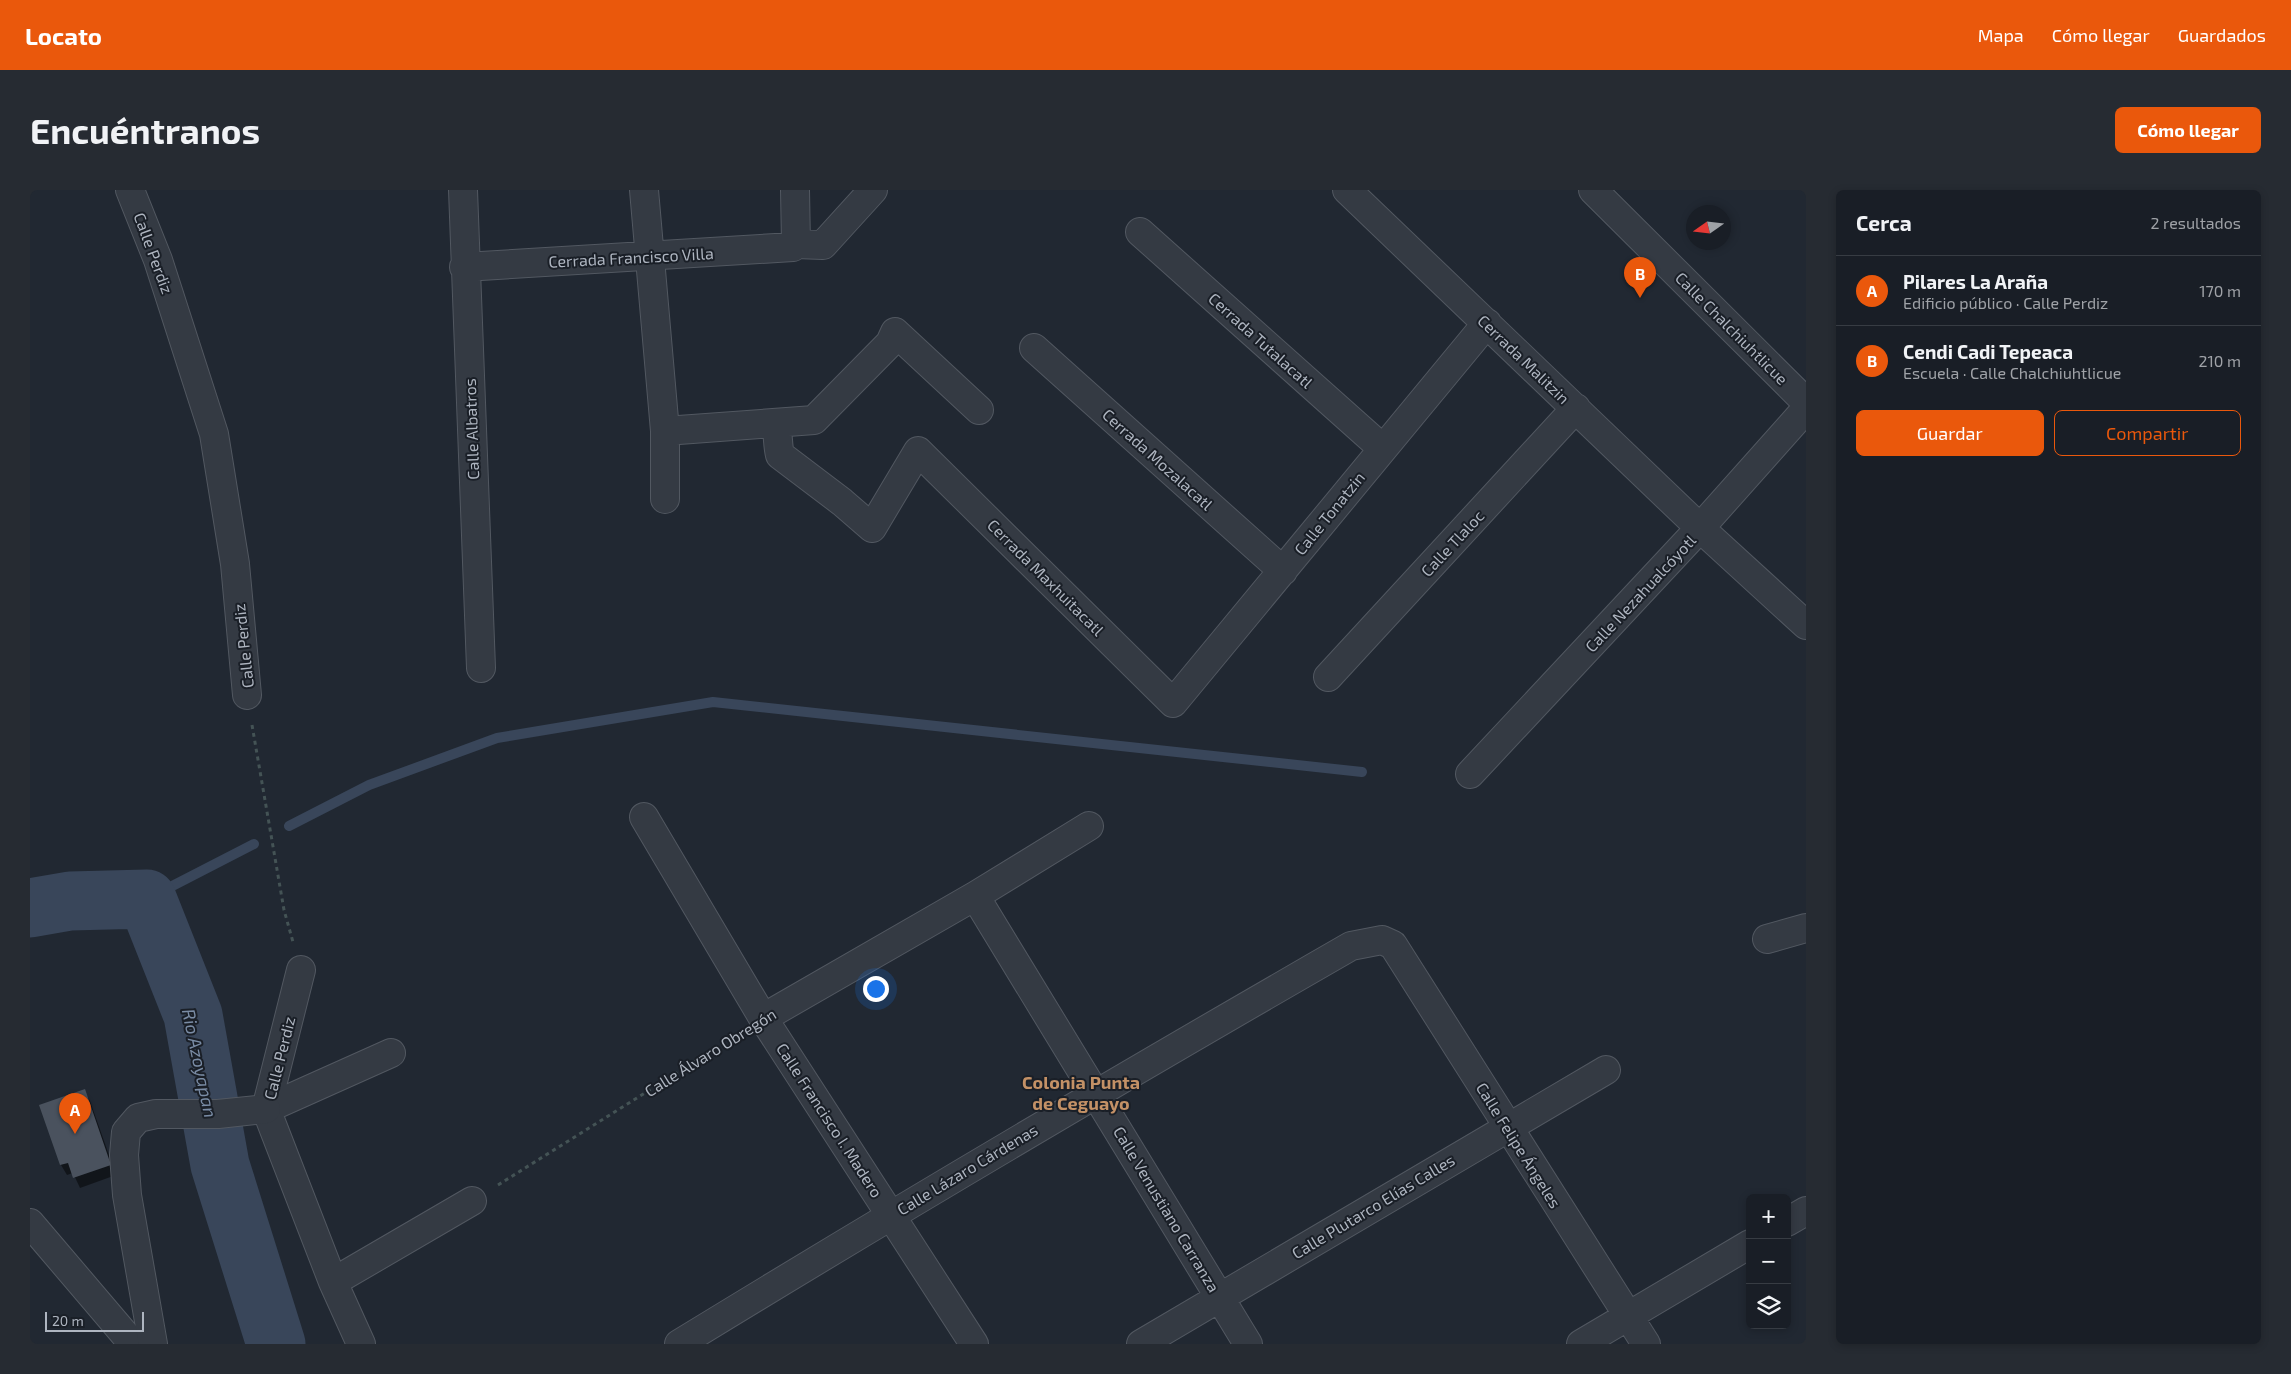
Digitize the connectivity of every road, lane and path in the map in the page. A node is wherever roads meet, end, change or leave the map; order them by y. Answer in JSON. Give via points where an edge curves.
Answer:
{"nodes":[{"id":1,"x":130,"y":190,"type":"edge"},
{"id":2,"x":463,"y":190,"type":"edge"},
{"id":3,"x":644,"y":190,"type":"edge"},
{"id":4,"x":795,"y":190,"type":"edge"},
{"id":5,"x":873,"y":190,"type":"edge"},
{"id":6,"x":1348,"y":190,"type":"edge"},
{"id":7,"x":1602,"y":193,"type":"edge"},
{"id":8,"x":1140,"y":232,"type":"dead end"},
{"id":9,"x":796,"y":244,"type":"junction"},
{"id":10,"x":649,"y":256,"type":"junction"},
{"id":11,"x":464,"y":267,"type":"junction"},
{"id":12,"x":1487,"y":323,"type":"junction"},
{"id":13,"x":1034,"y":348,"type":"dead end"},
{"id":14,"x":1806,"y":402,"type":"edge"},
{"id":15,"x":1576,"y":408,"type":"junction"},
{"id":16,"x":1806,"y":409,"type":"edge"},
{"id":17,"x":979,"y":410,"type":"dead end"},
{"id":18,"x":775,"y":422,"type":"junction"},
{"id":19,"x":665,"y":431,"type":"junction"},
{"id":20,"x":1382,"y":448,"type":"junction"},
{"id":21,"x":665,"y":499,"type":"dead end"},
{"id":22,"x":1700,"y":528,"type":"junction"},
{"id":23,"x":1283,"y":571,"type":"junction"},
{"id":24,"x":1806,"y":625,"type":"edge"},
{"id":25,"x":481,"y":668,"type":"dead end"},
{"id":26,"x":1328,"y":677,"type":"dead end"},
{"id":27,"x":247,"y":695,"type":"joint"},
{"id":28,"x":1173,"y":703,"type":"joint"},
{"id":29,"x":1470,"y":774,"type":"dead end"},
{"id":30,"x":644,"y":817,"type":"dead end"},
{"id":31,"x":1089,"y":826,"type":"dead end"},
{"id":32,"x":975,"y":896,"type":"junction"},
{"id":33,"x":1806,"y":928,"type":"edge"},
{"id":34,"x":1767,"y":939,"type":"dead end"},
{"id":35,"x":1393,"y":945,"type":"joint"},
{"id":36,"x":301,"y":970,"type":"joint"},
{"id":37,"x":764,"y":1018,"type":"junction"},
{"id":38,"x":391,"y":1054,"type":"dead end"},
{"id":39,"x":1606,"y":1070,"type":"dead end"},
{"id":40,"x":1096,"y":1092,"type":"junction"},
{"id":41,"x":266,"y":1109,"type":"junction"},
{"id":42,"x":1508,"y":1127,"type":"junction"},
{"id":43,"x":472,"y":1201,"type":"joint"},
{"id":44,"x":1806,"y":1211,"type":"edge"},
{"id":45,"x":890,"y":1214,"type":"junction"},
{"id":46,"x":1791,"y":1220,"type":"edge"},
{"id":47,"x":30,"y":1223,"type":"edge"},
{"id":48,"x":1746,"y":1246,"type":"edge"},
{"id":49,"x":333,"y":1282,"type":"junction"},
{"id":50,"x":1221,"y":1297,"type":"junction"},
{"id":51,"x":1629,"y":1316,"type":"junction"},
{"id":52,"x":134,"y":1344,"type":"edge"},
{"id":53,"x":153,"y":1344,"type":"edge"},
{"id":54,"x":361,"y":1344,"type":"edge"},
{"id":55,"x":679,"y":1344,"type":"edge"},
{"id":56,"x":974,"y":1344,"type":"edge"},
{"id":57,"x":1141,"y":1344,"type":"edge"},
{"id":58,"x":1248,"y":1344,"type":"edge"},
{"id":59,"x":1581,"y":1344,"type":"edge"},
{"id":60,"x":1646,"y":1344,"type":"edge"}],
"edges":[{"from":1,"to":27,"type":"street","name":"Calle Perdiz","via":[[158,260],[214,434],[235,564]]},
{"from":2,"to":11,"type":"street","name":"Calle Albatros"},
{"from":3,"to":10,"type":"street"},
{"from":4,"to":9,"type":"street"},
{"from":5,"to":9,"type":"street","name":"Cerrada Francisco Villa","via":[[823,245]]},
{"from":6,"to":12,"type":"street","name":"Cerrada Malitzin"},
{"from":7,"to":14,"type":"street","name":"Calle Chalchiuhtlicue"},
{"from":8,"to":20,"type":"street","name":"Cerrada Tutalacatl"},
{"from":9,"to":10,"type":"street","name":"Cerrada Francisco Villa","via":[[793,247]]},
{"from":10,"to":11,"type":"street","name":"Cerrada Francisco Villa"},
{"from":10,"to":19,"type":"street"},
{"from":11,"to":25,"type":"street","name":"Calle Albatros"},
{"from":12,"to":15,"type":"street","name":"Cerrada Malitzin"},
{"from":12,"to":20,"type":"street","name":"Calle Tonatzin"},
{"from":13,"to":23,"type":"street","name":"Cerrada Mozalacatl"},
{"from":15,"to":22,"type":"street","name":"Cerrada Malitzin"},
{"from":15,"to":26,"type":"street","name":"Calle Tlaloc"},
{"from":16,"to":22,"type":"street","name":"Calle Nezahualcóyotl"},
{"from":17,"to":18,"type":"street","via":[[895,332],[890,342],[814,420]]},
{"from":18,"to":19,"type":"street"},
{"from":18,"to":28,"type":"street","name":"Cerrada Maxhuitacatl","via":[[780,455],[872,528],[918,451]]},
{"from":19,"to":21,"type":"street"},
{"from":20,"to":23,"type":"street","name":"Calle Tonatzin"},
{"from":22,"to":24,"type":"street","name":"Cerrada Malitzin"},
{"from":22,"to":29,"type":"street","name":"Calle Nezahualcóyotl"},
{"from":23,"to":28,"type":"street","name":"Calle Tonatzin"},
{"from":27,"to":36,"type":"path","name":"Calle Perdiz","via":[[284,910]]},
{"from":30,"to":37,"type":"street","name":"Calle Francisco I. Madero"},
{"from":31,"to":32,"type":"street","name":"Calle Álvaro Obregón"},
{"from":32,"to":37,"type":"street","name":"Calle Álvaro Obregón"},
{"from":32,"to":40,"type":"street","name":"Calle Venustiano Carranza"},
{"from":33,"to":34,"type":"street"},
{"from":35,"to":40,"type":"street","name":"Calle Lázaro Cárdenas","via":[[1382,940],[1351,946]]},
{"from":35,"to":42,"type":"street","name":"Calle Felipe Ángeles"},
{"from":36,"to":41,"type":"street","name":"Calle Perdiz"},
{"from":37,"to":43,"type":"path","name":"Calle Álvaro Obregón"},
{"from":37,"to":45,"type":"street","name":"Calle Francisco I. Madero"},
{"from":38,"to":41,"type":"street"},
{"from":39,"to":42,"type":"street","name":"Calle Plutarco Elías Calles"},
{"from":40,"to":45,"type":"street","name":"Calle Lázaro Cárdenas"},
{"from":40,"to":50,"type":"street","name":"Calle Venustiano Carranza"},
{"from":41,"to":49,"type":"street","name":"Calle Perdiz"},
{"from":41,"to":53,"type":"street","name":"Calle Perdiz","via":[[218,1114],[156,1114],[138,1118],[126,1132],[124,1155],[128,1195]]},
{"from":42,"to":50,"type":"street","name":"Calle Plutarco Elías Calles"},
{"from":42,"to":51,"type":"street","name":"Calle Felipe Ángeles"},
{"from":43,"to":49,"type":"street"},
{"from":44,"to":46,"type":"street"},
{"from":45,"to":55,"type":"street","name":"Calle Lázaro Cárdenas"},
{"from":45,"to":56,"type":"street","name":"Calle Francisco I. Madero"},
{"from":47,"to":52,"type":"street"},
{"from":48,"to":51,"type":"street"},
{"from":49,"to":54,"type":"street","name":"Calle Perdiz"},
{"from":50,"to":57,"type":"street","name":"Calle Plutarco Elías Calles"},
{"from":50,"to":58,"type":"street","name":"Calle Venustiano Carranza"},
{"from":51,"to":59,"type":"street"},
{"from":51,"to":60,"type":"street","name":"Calle Felipe Ángeles"}]}
